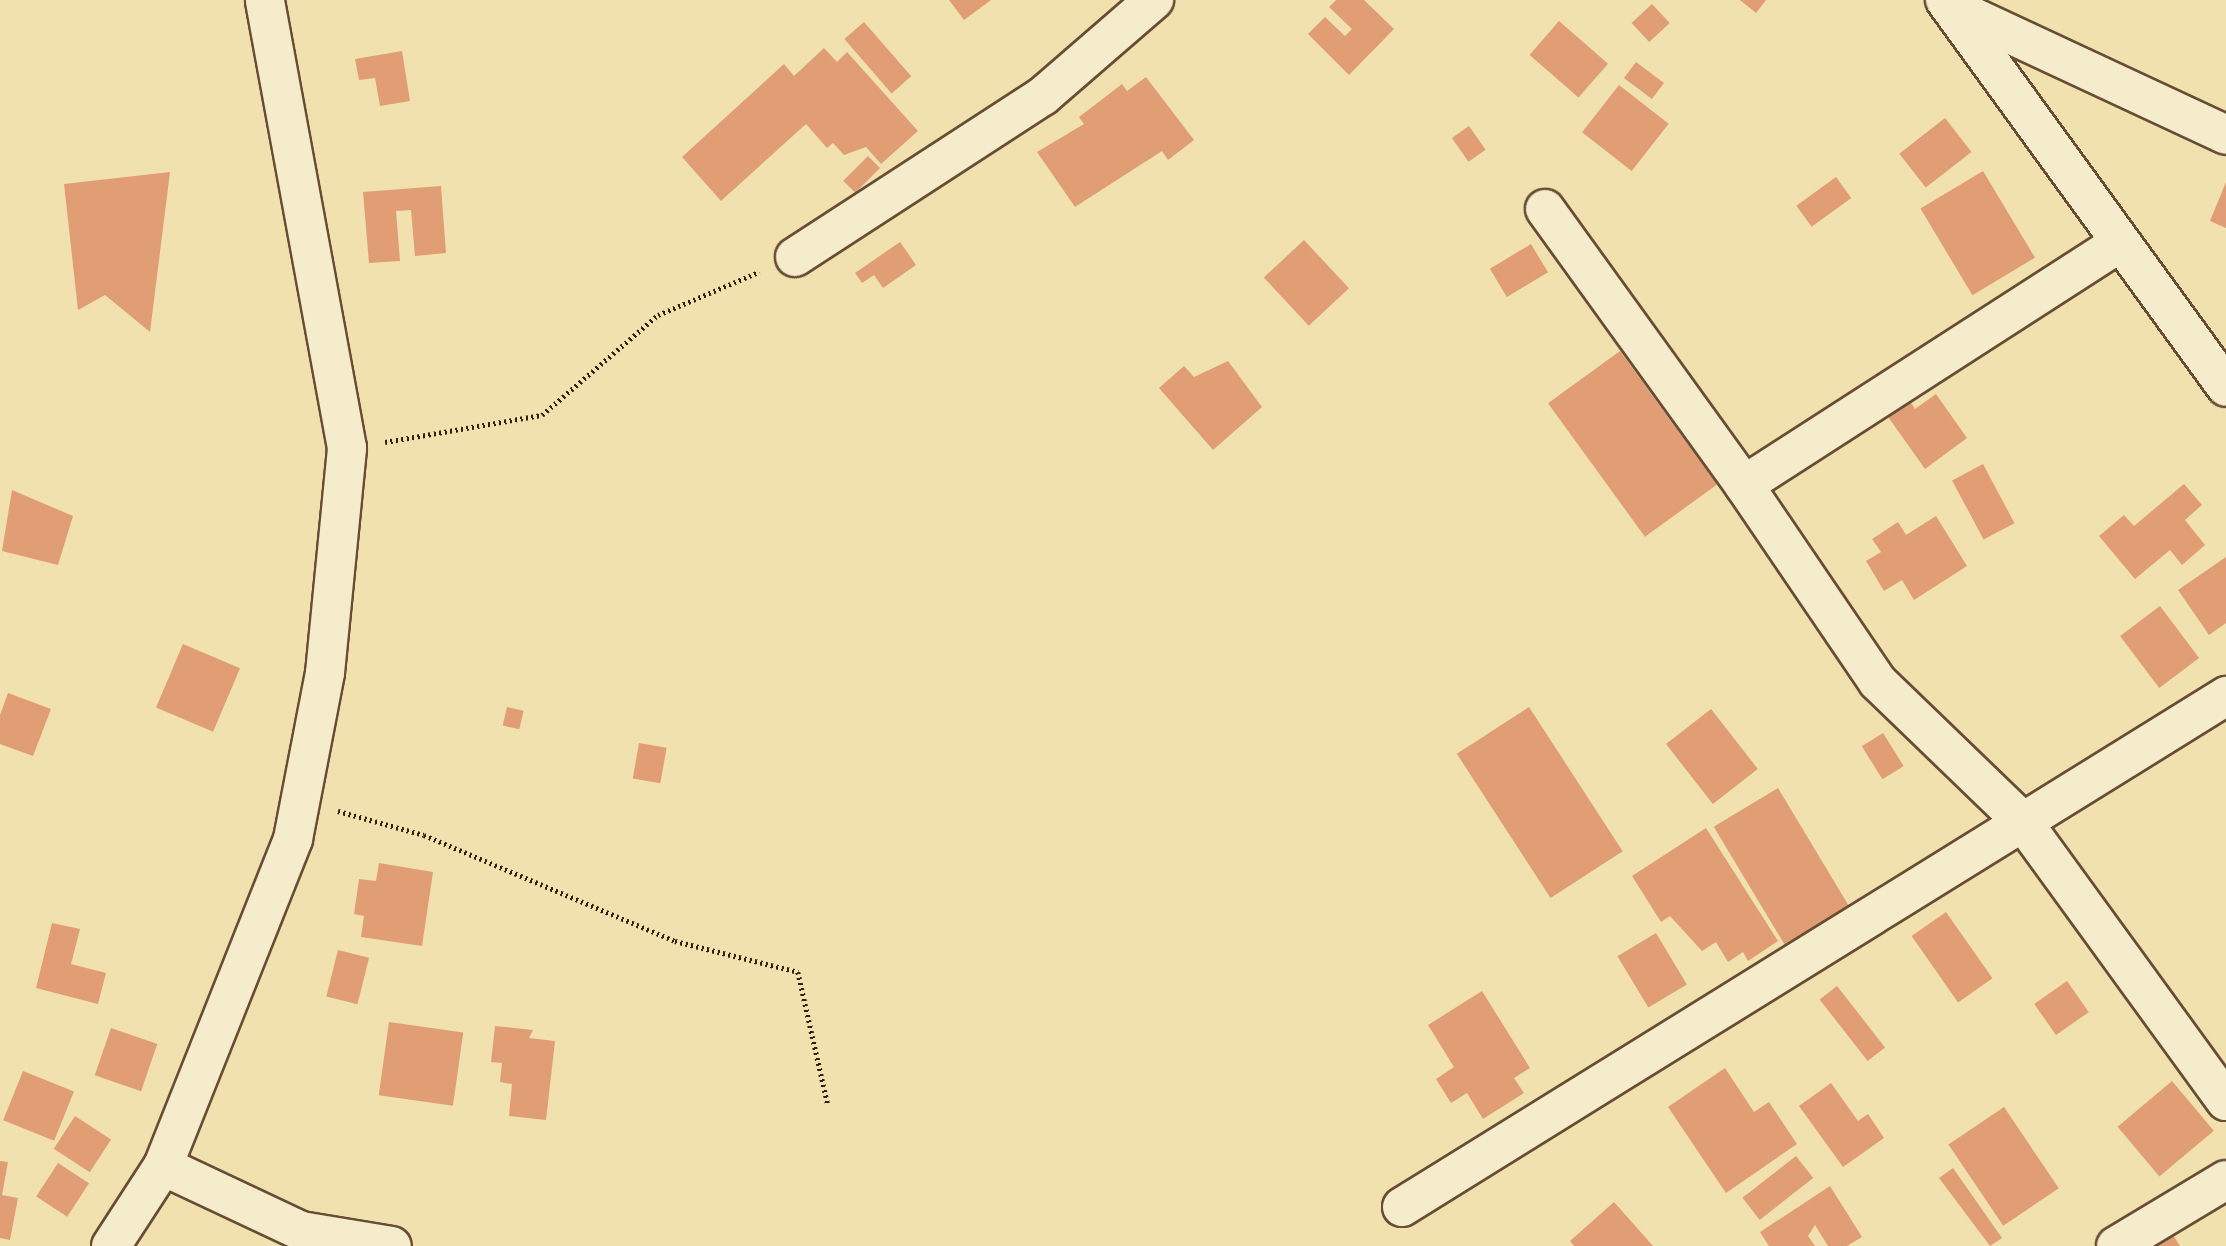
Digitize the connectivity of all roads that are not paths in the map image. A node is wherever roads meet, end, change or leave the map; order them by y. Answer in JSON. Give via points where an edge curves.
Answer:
{"nodes":[{"id":1,"x":265,"y":0,"type":"edge"},
{"id":2,"x":1154,"y":0,"type":"edge"},
{"id":3,"x":1950,"y":4,"type":"edge"},
{"id":4,"x":2225,"y":122,"type":"edge"},
{"id":5,"x":1545,"y":209,"type":"dead end"},
{"id":6,"x":2119,"y":243,"type":"junction"},
{"id":7,"x":795,"y":257,"type":"road end"},
{"id":8,"x":2226,"y":387,"type":"edge"},
{"id":9,"x":1744,"y":485,"type":"junction"},
{"id":10,"x":2226,"y":696,"type":"edge"},
{"id":11,"x":2023,"y":822,"type":"junction"},
{"id":12,"x":2226,"y":1101,"type":"edge"},
{"id":13,"x":163,"y":1166,"type":"junction"},
{"id":14,"x":2226,"y":1181,"type":"edge"},
{"id":15,"x":1402,"y":1208,"type":"dead end"},
{"id":16,"x":111,"y":1246,"type":"edge"},
{"id":17,"x":392,"y":1246,"type":"edge"},
{"id":18,"x":2116,"y":1246,"type":"edge"}],
"edges":[{"from":1,"to":13,"type":"street","via":[[347,448],[325,673],[293,839]]},
{"from":2,"to":7,"type":"street","via":[[1043,96]]},
{"from":3,"to":4,"type":"street"},
{"from":3,"to":6,"type":"street"},
{"from":5,"to":9,"type":"street"},
{"from":6,"to":8,"type":"street"},
{"from":6,"to":9,"type":"street"},
{"from":9,"to":11,"type":"street","via":[[1878,682]]},
{"from":10,"to":11,"type":"street"},
{"from":11,"to":12,"type":"street"},
{"from":11,"to":15,"type":"street"},
{"from":13,"to":16,"type":"street"},
{"from":13,"to":17,"type":"street","via":[[301,1231]]},
{"from":14,"to":18,"type":"street"}]}
